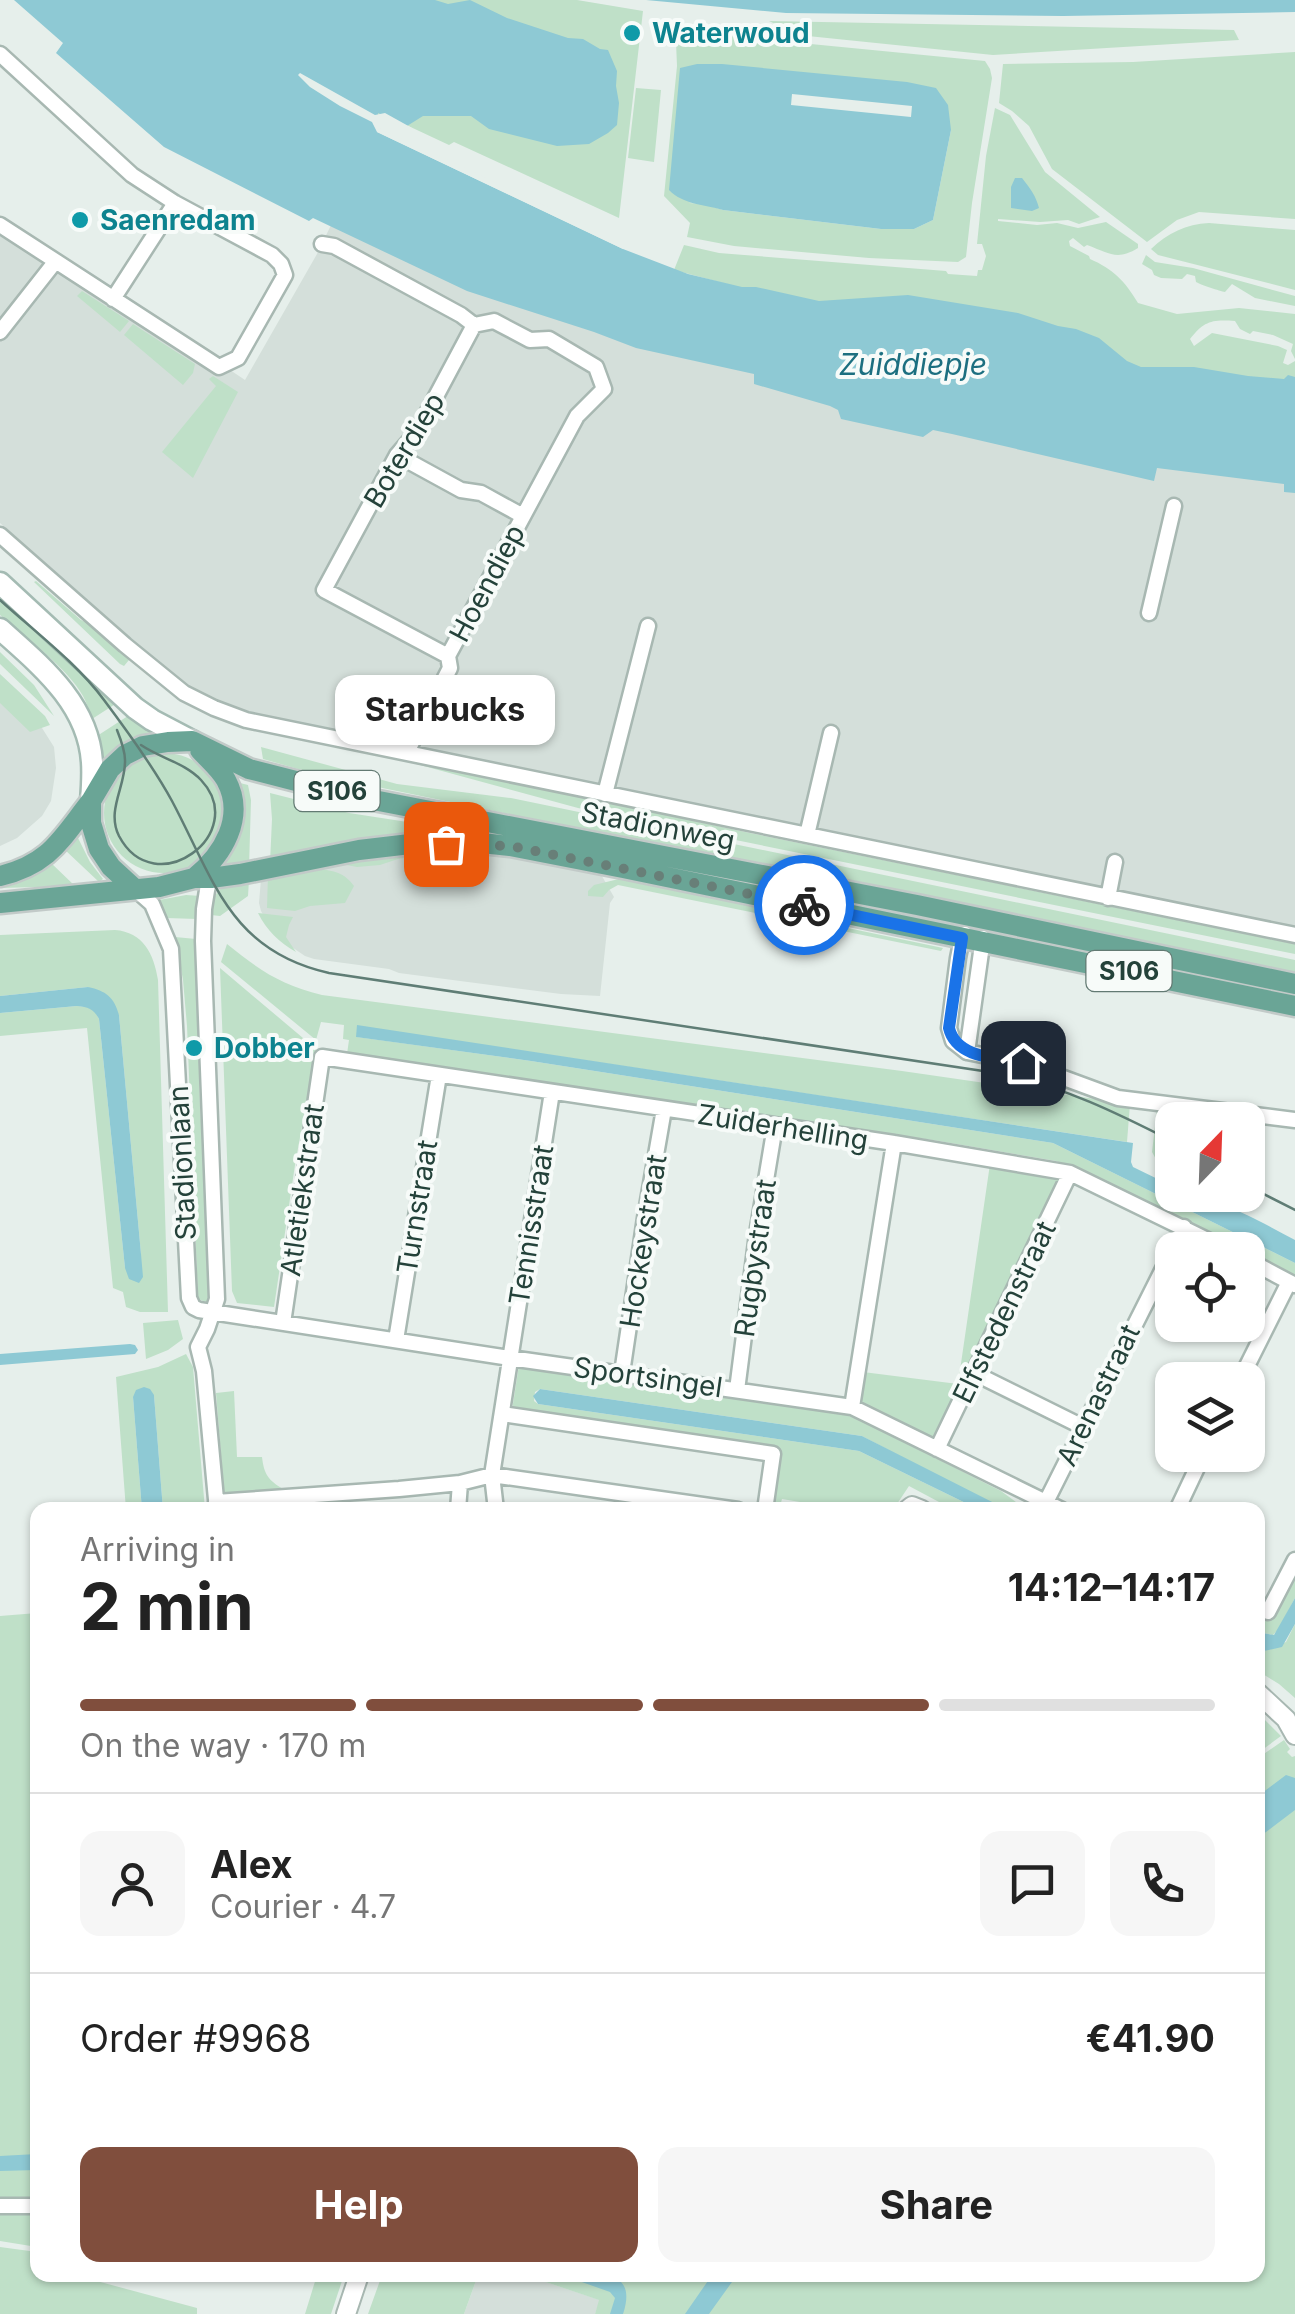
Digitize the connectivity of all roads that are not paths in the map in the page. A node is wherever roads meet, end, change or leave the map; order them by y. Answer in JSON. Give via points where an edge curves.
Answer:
{"nodes":[{"id":1,"x":0,"y":54,"type":"edge"},
{"id":2,"x":176,"y":203,"type":"junction"},
{"id":3,"x":0,"y":225,"type":"edge"},
{"id":4,"x":322,"y":244,"type":"dead end"},
{"id":5,"x":55,"y":262,"type":"junction"},
{"id":6,"x":113,"y":299,"type":"junction"},
{"id":7,"x":474,"y":326,"type":"junction"},
{"id":8,"x":0,"y":332,"type":"edge"},
{"id":9,"x":397,"y":455,"type":"junction"},
{"id":10,"x":1174,"y":506,"type":"dead end"},
{"id":11,"x":523,"y":516,"type":"junction"},
{"id":12,"x":0,"y":534,"type":"edge"},
{"id":13,"x":0,"y":583,"type":"edge"},
{"id":14,"x":1148,"y":613,"type":"dead end"},
{"id":15,"x":648,"y":626,"type":"dead end"},
{"id":16,"x":0,"y":628,"type":"edge"},
{"id":17,"x":448,"y":656,"type":"junction"},
{"id":18,"x":831,"y":733,"type":"dead end"},
{"id":19,"x":192,"y":742,"type":"junction"},
{"id":20,"x":407,"y":752,"type":"junction"},
{"id":21,"x":605,"y":794,"type":"junction"},
{"id":22,"x":92,"y":802,"type":"junction"},
{"id":23,"x":808,"y":835,"type":"junction"},
{"id":24,"x":1114,"y":862,"type":"dead end"},
{"id":25,"x":0,"y":876,"type":"edge"},
{"id":26,"x":209,"y":878,"type":"junction"},
{"id":27,"x":136,"y":889,"type":"junction"},
{"id":28,"x":1108,"y":898,"type":"junction"},
{"id":29,"x":0,"y":902,"type":"edge"},
{"id":30,"x":977,"y":918,"type":"junction"},
{"id":31,"x":1295,"y":935,"type":"edge"},
{"id":32,"x":973,"y":939,"type":"junction"},
{"id":33,"x":1295,"y":984,"type":"edge"},
{"id":34,"x":1295,"y":1006,"type":"edge"},
{"id":35,"x":967,"y":1052,"type":"junction"},
{"id":36,"x":322,"y":1058,"type":"joint"},
{"id":37,"x":439,"y":1075,"type":"junction"},
{"id":38,"x":552,"y":1092,"type":"junction"},
{"id":39,"x":664,"y":1109,"type":"junction"},
{"id":40,"x":1295,"y":1120,"type":"edge"},
{"id":41,"x":774,"y":1126,"type":"junction"},
{"id":42,"x":894,"y":1143,"type":"junction"},
{"id":43,"x":1070,"y":1174,"type":"junction"},
{"id":44,"x":1184,"y":1227,"type":"junction"},
{"id":45,"x":1194,"y":1232,"type":"edge"},
{"id":46,"x":1265,"y":1269,"type":"edge"},
{"id":47,"x":1292,"y":1284,"type":"edge"},
{"id":48,"x":206,"y":1310,"type":"junction"},
{"id":49,"x":282,"y":1323,"type":"junction"},
{"id":50,"x":396,"y":1340,"type":"junction"},
{"id":51,"x":510,"y":1358,"type":"junction"},
{"id":52,"x":1250,"y":1362,"type":"edge"},
{"id":53,"x":974,"y":1373,"type":"junction"},
{"id":54,"x":622,"y":1374,"type":"junction"},
{"id":55,"x":737,"y":1390,"type":"junction"},
{"id":56,"x":852,"y":1407,"type":"junction"},
{"id":57,"x":502,"y":1414,"type":"junction"},
{"id":58,"x":1083,"y":1427,"type":"junction"},
{"id":59,"x":937,"y":1449,"type":"junction"},
{"id":60,"x":1196,"y":1472,"type":"edge"},
{"id":61,"x":492,"y":1475,"type":"junction"},
{"id":62,"x":460,"y":1483,"type":"junction"},
{"id":63,"x":216,"y":1502,"type":"edge"},
{"id":64,"x":258,"y":1502,"type":"edge"},
{"id":65,"x":459,"y":1502,"type":"edge"},
{"id":66,"x":495,"y":1502,"type":"edge"},
{"id":67,"x":682,"y":1502,"type":"edge"},
{"id":68,"x":766,"y":1502,"type":"edge"},
{"id":69,"x":1036,"y":1502,"type":"edge"},
{"id":70,"x":1046,"y":1502,"type":"edge"},
{"id":71,"x":1181,"y":1502,"type":"edge"},
{"id":72,"x":1295,"y":1560,"type":"edge"},
{"id":73,"x":1265,"y":1607,"type":"edge"},
{"id":74,"x":1265,"y":1700,"type":"edge"},
{"id":75,"x":1292,"y":1725,"type":"edge"},
{"id":76,"x":0,"y":2206,"type":"edge"},
{"id":77,"x":30,"y":2206,"type":"edge"},
{"id":78,"x":357,"y":2282,"type":"edge"},
{"id":79,"x":346,"y":2314,"type":"edge"}],
"edges":[{"from":1,"to":2,"type":"street","via":[[132,175]]},
{"from":2,"to":6,"type":"street"},
{"from":2,"to":6,"type":"street","via":[[278,260],[284,271],[242,352],[219,366]]},
{"from":3,"to":5,"type":"street"},
{"from":4,"to":7,"type":"street"},
{"from":5,"to":6,"type":"street"},
{"from":5,"to":8,"type":"street"},
{"from":7,"to":9,"type":"street","name":"Boterdiep","via":[[417,432]]},
{"from":7,"to":11,"type":"street","name":"Hoendiep","via":[[494,320],[530,340],[550,340],[596,367],[604,389],[577,416]]},
{"from":9,"to":11,"type":"street"},
{"from":9,"to":17,"type":"street","name":"Boterdiep","via":[[324,590]]},
{"from":10,"to":14,"type":"street"},
{"from":11,"to":17,"type":"street","name":"Hoendiep"},
{"from":12,"to":20,"type":"street","name":"Stadionweg","via":[[184,693],[246,720]]},
{"from":13,"to":19,"type":"main road","name":"Stadionweg","number":"S106","via":[[136,708]]},
{"from":15,"to":21,"type":"street","name":"Stadionweg"},
{"from":16,"to":22,"type":"main road","via":[[50,675],[80,716],[90,749]]},
{"from":17,"to":20,"type":"street","name":"Hoendiep","via":[[450,668]]},
{"from":18,"to":23,"type":"street"},
{"from":19,"to":22,"type":"main road","via":[[143,746],[125,755]]},
{"from":19,"to":26,"type":"main road","name":"Stadionweg","via":[[225,777],[234,810]]},
{"from":19,"to":30,"type":"main road","name":"Stadionweg","number":"S106","via":[[249,769],[358,796]]},
{"from":20,"to":21,"type":"street","name":"Stadionweg"},
{"from":21,"to":23,"type":"street","name":"Stadionweg"},
{"from":22,"to":25,"type":"main road","via":[[34,866]]},
{"from":22,"to":27,"type":"main road","via":[[99,849]]},
{"from":23,"to":28,"type":"street","name":"Stadionweg"},
{"from":24,"to":28,"type":"street"},
{"from":26,"to":27,"type":"main road","name":"Stadionweg","number":"S106"},
{"from":26,"to":32,"type":"main road","name":"Stadionweg","number":"S106","via":[[376,848],[482,843]]},
{"from":26,"to":48,"type":"street","name":"Stadionlaan","via":[[203,941],[217,1299]]},
{"from":27,"to":29,"type":"main road","name":"Stadionweg"},
{"from":27,"to":48,"type":"street","name":"Stadionlaan","via":[[152,904],[171,949],[189,1298],[193,1307]]},
{"from":28,"to":31,"type":"street","name":"Stadionweg"},
{"from":30,"to":32,"type":"street"},
{"from":30,"to":33,"type":"main road","name":"Stadionweg","number":"S106"},
{"from":32,"to":34,"type":"main road","name":"Stadionweg","number":"S106"},
{"from":32,"to":35,"type":"street"},
{"from":32,"to":35,"type":"street","via":[[949,1028]]},
{"from":35,"to":40,"type":"street","via":[[1023,1063],[1118,1098]]},
{"from":36,"to":37,"type":"street","name":"Zuiderhelling"},
{"from":36,"to":49,"type":"street","name":"Atletiekstraat"},
{"from":37,"to":38,"type":"street","name":"Zuiderhelling"},
{"from":37,"to":50,"type":"street","name":"Turnstraat"},
{"from":38,"to":39,"type":"street","name":"Zuiderhelling"},
{"from":38,"to":51,"type":"street","name":"Tennisstraat"},
{"from":39,"to":41,"type":"street","name":"Zuiderhelling"},
{"from":39,"to":54,"type":"street","name":"Hockeystraat"},
{"from":41,"to":42,"type":"street","name":"Zuiderhelling"},
{"from":41,"to":55,"type":"street","name":"Rugbystraat"},
{"from":42,"to":43,"type":"street","name":"Zuiderhelling"},
{"from":42,"to":56,"type":"street"},
{"from":43,"to":44,"type":"street","name":"Zuiderhelling"},
{"from":43,"to":53,"type":"street","name":"Elfstedenstraat"},
{"from":44,"to":45,"type":"street","name":"Zuiderhelling"},
{"from":44,"to":58,"type":"street","name":"Arenastraat"},
{"from":46,"to":47,"type":"street"},
{"from":47,"to":52,"type":"street"},
{"from":48,"to":49,"type":"street","name":"Sportsingel"},
{"from":48,"to":63,"type":"street","name":"Stadionlaan","via":[[198,1347]]},
{"from":49,"to":50,"type":"street","name":"Sportsingel"},
{"from":50,"to":51,"type":"street","name":"Sportsingel"},
{"from":51,"to":54,"type":"street","name":"Sportsingel"},
{"from":51,"to":57,"type":"street","name":"Tennisstraat"},
{"from":53,"to":58,"type":"street"},
{"from":53,"to":59,"type":"street","name":"Elfstedenstraat"},
{"from":54,"to":55,"type":"street","name":"Sportsingel"},
{"from":55,"to":56,"type":"street","name":"Sportsingel"},
{"from":56,"to":59,"type":"street","name":"Sportsingel"},
{"from":57,"to":61,"type":"street","name":"Tennisstraat"},
{"from":57,"to":68,"type":"street","name":"Sportsingel","via":[[774,1454]]},
{"from":58,"to":70,"type":"street","name":"Arenastraat"},
{"from":59,"to":69,"type":"street","name":"Sportsingel"},
{"from":60,"to":71,"type":"street"},
{"from":61,"to":62,"type":"street"},
{"from":61,"to":66,"type":"street","name":"Tennisstraat"},
{"from":61,"to":67,"type":"street"},
{"from":62,"to":64,"type":"street"},
{"from":62,"to":65,"type":"street"},
{"from":72,"to":73,"type":"street"},
{"from":74,"to":75,"type":"street"},
{"from":76,"to":77,"type":"street"},
{"from":78,"to":79,"type":"street"}]}
